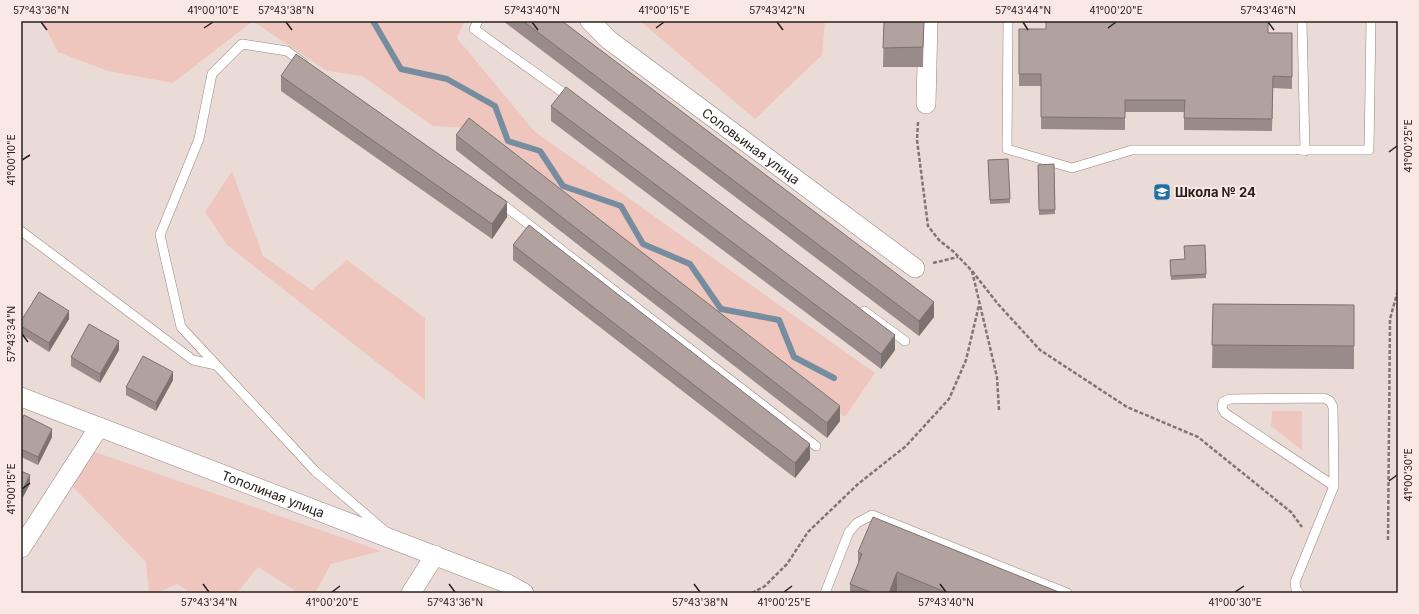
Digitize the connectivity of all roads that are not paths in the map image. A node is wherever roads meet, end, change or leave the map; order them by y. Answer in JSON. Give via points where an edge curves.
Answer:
{"nodes":[{"id":1,"x":478,"y":21,"type":"edge"},
{"id":2,"x":590,"y":21,"type":"edge"},
{"id":3,"x":928,"y":21,"type":"edge"},
{"id":4,"x":1008,"y":21,"type":"edge"},
{"id":5,"x":1302,"y":21,"type":"edge"},
{"id":6,"x":1371,"y":21,"type":"edge"},
{"id":7,"x":312,"y":70,"type":"edge"},
{"id":8,"x":577,"y":103,"type":"edge"},
{"id":9,"x":926,"y":104,"type":"dead end"},
{"id":10,"x":1305,"y":151,"type":"junction"},
{"id":11,"x":486,"y":192,"type":"edge"},
{"id":12,"x":21,"y":231,"type":"edge"},
{"id":13,"x":915,"y":268,"type":"dead end"},
{"id":14,"x":854,"y":304,"type":"edge"},
{"id":15,"x":905,"y":341,"type":"dead end"},
{"id":16,"x":216,"y":365,"type":"junction"},
{"id":17,"x":21,"y":397,"type":"edge"},
{"id":18,"x":99,"y":427,"type":"junction"},
{"id":19,"x":816,"y":446,"type":"dead end"},
{"id":20,"x":1334,"y":486,"type":"junction"},
{"id":21,"x":397,"y":541,"type":"junction"},
{"id":22,"x":21,"y":548,"type":"edge"},
{"id":23,"x":435,"y":555,"type":"junction"},
{"id":24,"x":411,"y":593,"type":"edge"},
{"id":25,"x":524,"y":593,"type":"edge"},
{"id":26,"x":825,"y":593,"type":"edge"},
{"id":27,"x":1067,"y":593,"type":"edge"},
{"id":28,"x":1299,"y":593,"type":"edge"}],
"edges":[{"from":1,"to":8,"type":"lane","via":[[474,29]]},
{"from":2,"to":13,"type":"street","name":"Соловьиная улица","via":[[609,40]]},
{"from":3,"to":9,"type":"street"},
{"from":4,"to":10,"type":"lane","via":[[1007,149],[1072,168],[1132,150]]},
{"from":5,"to":10,"type":"lane"},
{"from":6,"to":10,"type":"lane","via":[[1369,150]]},
{"from":7,"to":16,"type":"lane","via":[[287,51],[242,44],[212,74],[199,139],[160,235],[181,327]]},
{"from":11,"to":19,"type":"lane"},
{"from":12,"to":16,"type":"lane","via":[[194,360]]},
{"from":14,"to":15,"type":"lane"},
{"from":16,"to":21,"type":"lane","via":[[315,471]]},
{"from":17,"to":18,"type":"street","name":"Тополиная улица"},
{"from":18,"to":21,"type":"street","name":"Тополиная улица"},
{"from":18,"to":22,"type":"street"},
{"from":20,"to":20,"type":"lane","via":[[1333,408],[1330,401],[1324,398],[1230,399],[1223,402],[1222,408],[1225,413]]},
{"from":20,"to":28,"type":"lane","via":[[1295,582]]},
{"from":21,"to":23,"type":"street","name":"Тополиная улица"},
{"from":23,"to":24,"type":"street"},
{"from":23,"to":25,"type":"street","name":"Тополиная улица","via":[[506,583]]},
{"from":26,"to":27,"type":"lane","via":[[849,532],[857,523],[872,515]]}]}
